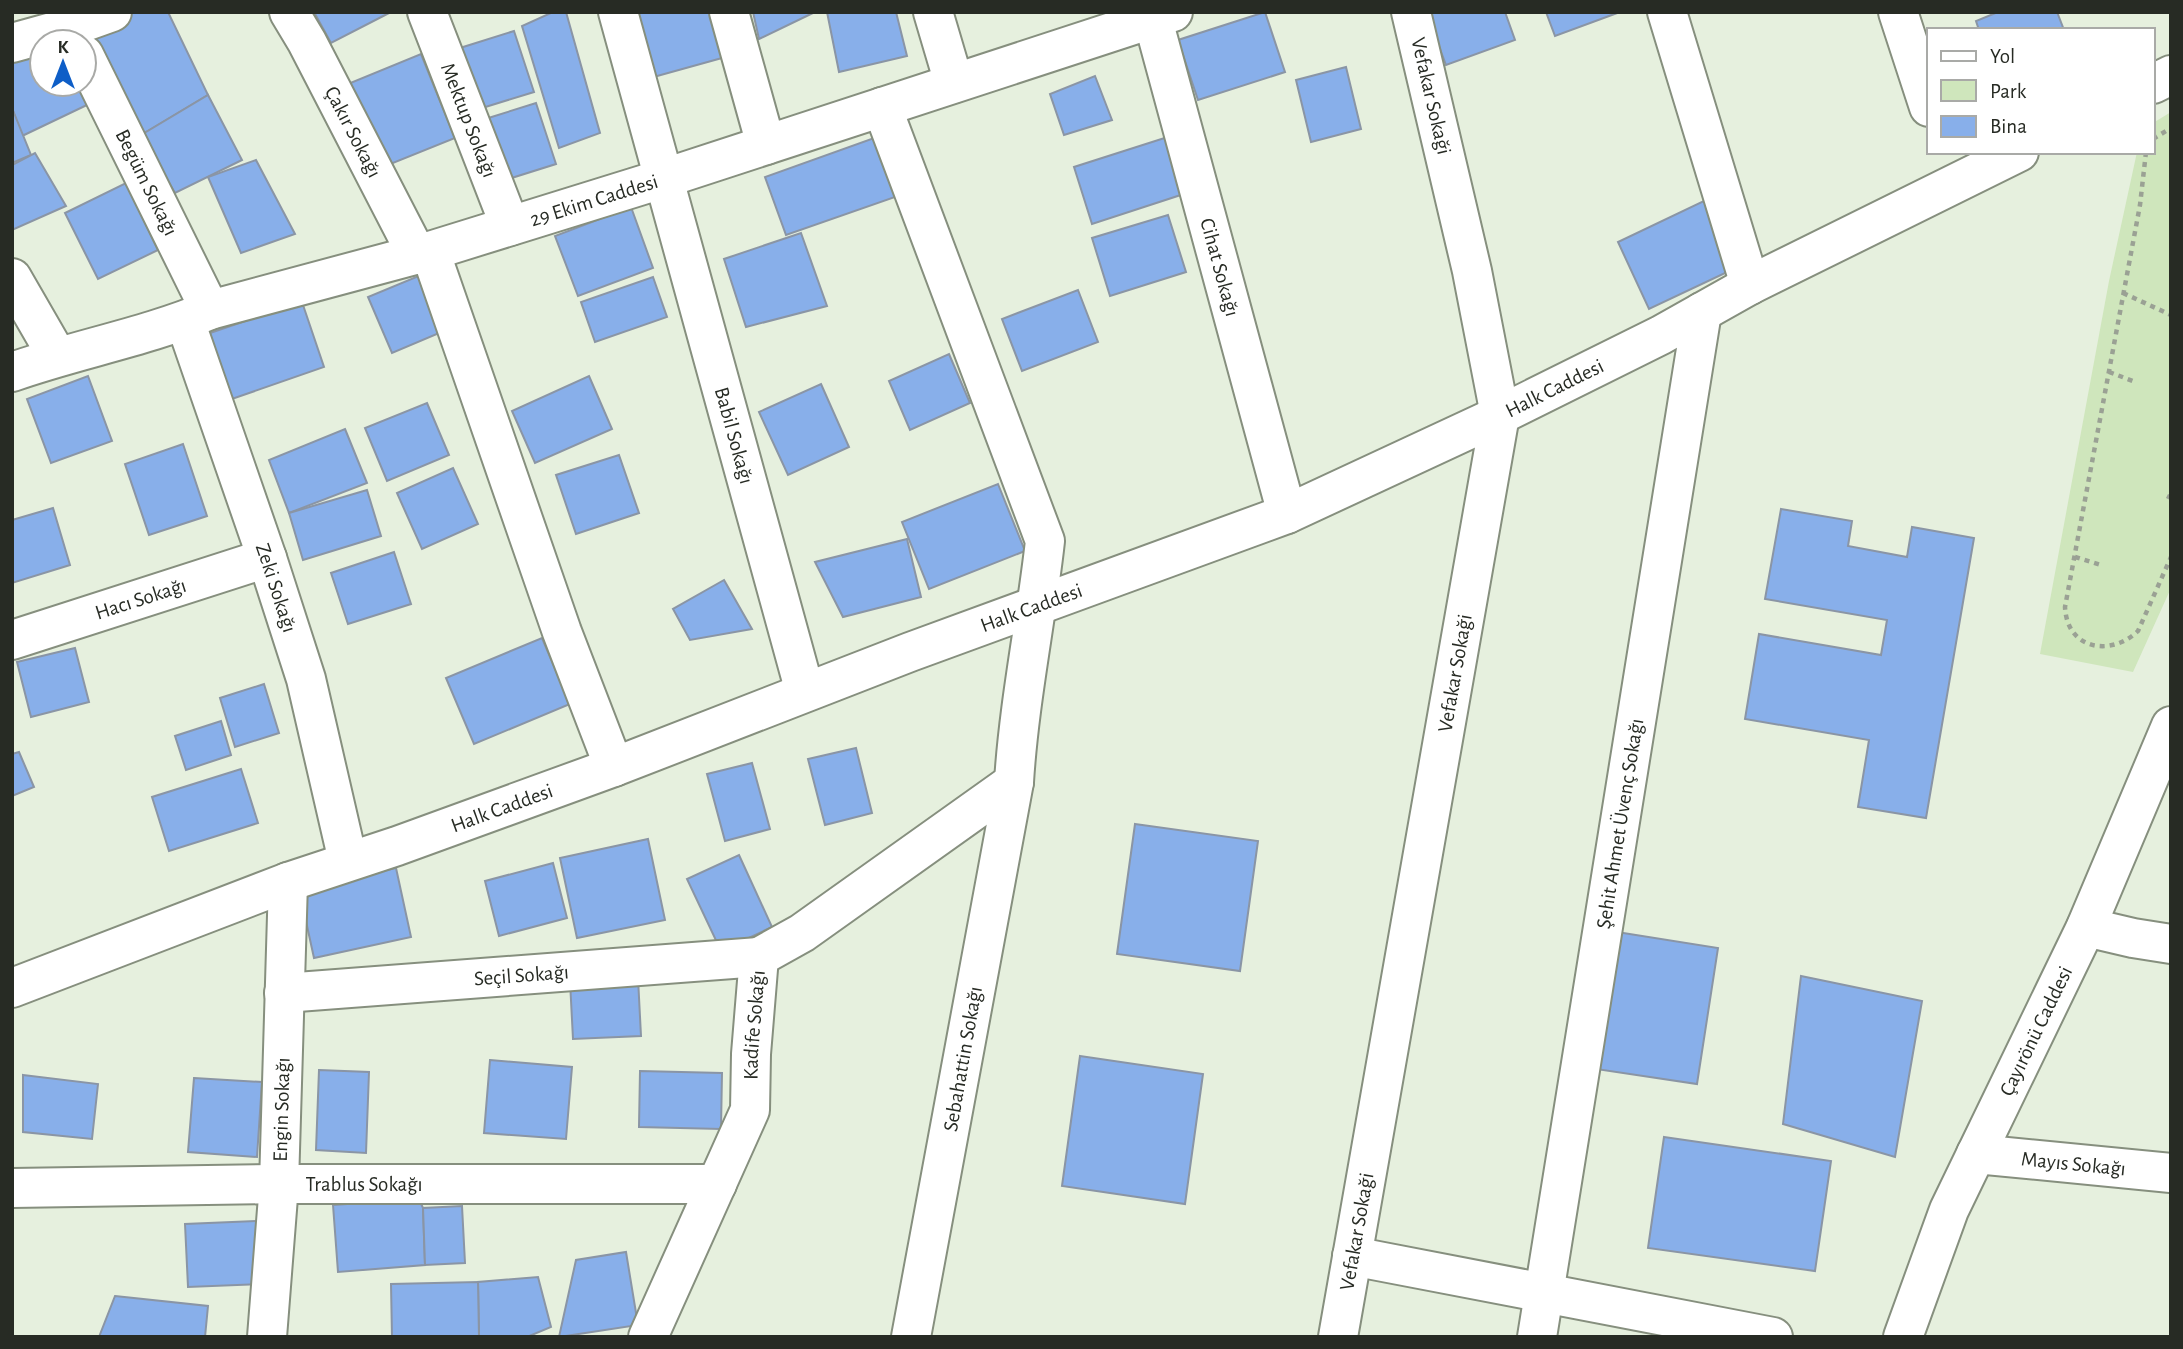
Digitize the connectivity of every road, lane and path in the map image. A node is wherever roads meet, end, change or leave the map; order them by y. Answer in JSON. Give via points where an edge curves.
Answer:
{"nodes":[{"id":1,"x":112,"y":12,"type":"edge"},
{"id":2,"x":289,"y":12,"type":"edge"},
{"id":3,"x":427,"y":12,"type":"edge"},
{"id":4,"x":618,"y":12,"type":"edge"},
{"id":5,"x":729,"y":12,"type":"edge"},
{"id":6,"x":933,"y":12,"type":"edge"},
{"id":7,"x":1411,"y":12,"type":"edge"},
{"id":8,"x":1667,"y":12,"type":"edge"},
{"id":9,"x":1898,"y":12,"type":"edge"},
{"id":10,"x":1163,"y":16,"type":"edge"},
{"id":11,"x":1102,"y":23,"type":"edge"},
{"id":12,"x":93,"y":28,"type":"edge"},
{"id":13,"x":2171,"y":75,"type":"edge"},
{"id":14,"x":954,"y":83,"type":"junction"},
{"id":15,"x":2155,"y":83,"type":"edge"},
{"id":16,"x":98,"y":89,"type":"edge"},
{"id":17,"x":1927,"y":101,"type":"edge"},
{"id":18,"x":882,"y":107,"type":"junction"},
{"id":19,"x":2171,"y":128,"type":"edge"},
{"id":20,"x":2155,"y":138,"type":"edge"},
{"id":21,"x":766,"y":145,"type":"junction"},
{"id":22,"x":2010,"y":154,"type":"edge"},
{"id":23,"x":2146,"y":154,"type":"edge"},
{"id":24,"x":1950,"y":168,"type":"edge"},
{"id":25,"x":665,"y":178,"type":"junction"},
{"id":26,"x":510,"y":226,"type":"junction"},
{"id":27,"x":424,"y":253,"type":"junction"},
{"id":28,"x":12,"y":278,"type":"edge"},
{"id":29,"x":1750,"y":285,"type":"junction"},
{"id":30,"x":2123,"y":293,"type":"junction"},
{"id":31,"x":1702,"y":312,"type":"junction"},
{"id":32,"x":2171,"y":315,"type":"edge"},
{"id":33,"x":197,"y":316,"type":"junction"},
{"id":34,"x":57,"y":356,"type":"junction"},
{"id":35,"x":12,"y":372,"type":"edge"},
{"id":36,"x":2109,"y":372,"type":"junction"},
{"id":37,"x":2133,"y":381,"type":"dead end"},
{"id":38,"x":1500,"y":415,"type":"junction"},
{"id":39,"x":1287,"y":514,"type":"junction"},
{"id":40,"x":2075,"y":557,"type":"junction"},
{"id":41,"x":2171,"y":557,"type":"edge"},
{"id":42,"x":267,"y":558,"type":"junction"},
{"id":43,"x":2101,"y":565,"type":"dead end"},
{"id":44,"x":1038,"y":604,"type":"junction"},
{"id":45,"x":12,"y":640,"type":"edge"},
{"id":46,"x":805,"y":692,"type":"junction"},
{"id":47,"x":2171,"y":726,"type":"edge"},
{"id":48,"x":614,"y":767,"type":"junction"},
{"id":49,"x":1014,"y":782,"type":"junction"},
{"id":50,"x":348,"y":861,"type":"junction"},
{"id":51,"x":288,"y":882,"type":"junction"},
{"id":52,"x":2085,"y":927,"type":"junction"},
{"id":53,"x":2171,"y":944,"type":"edge"},
{"id":54,"x":760,"y":957,"type":"junction"},
{"id":55,"x":12,"y":988,"type":"edge"},
{"id":56,"x":284,"y":993,"type":"junction"},
{"id":57,"x":1976,"y":1154,"type":"junction"},
{"id":58,"x":2171,"y":1172,"type":"edge"},
{"id":59,"x":279,"y":1184,"type":"junction"},
{"id":60,"x":717,"y":1184,"type":"junction"},
{"id":61,"x":12,"y":1188,"type":"edge"},
{"id":62,"x":1352,"y":1256,"type":"junction"},
{"id":63,"x":1546,"y":1293,"type":"junction"},
{"id":64,"x":267,"y":1337,"type":"edge"},
{"id":65,"x":648,"y":1337,"type":"edge"},
{"id":66,"x":911,"y":1337,"type":"edge"},
{"id":67,"x":1338,"y":1337,"type":"edge"},
{"id":68,"x":1537,"y":1337,"type":"edge"},
{"id":69,"x":1773,"y":1337,"type":"edge"},
{"id":70,"x":1903,"y":1337,"type":"edge"}],
"edges":[{"from":1,"to":12,"type":"street"},
{"from":2,"to":27,"type":"street","name":"Çakır Sokağı"},
{"from":3,"to":26,"type":"street","name":"Mektup Sokağı"},
{"from":4,"to":25,"type":"street","name":"Babil Sokağı"},
{"from":5,"to":21,"type":"street"},
{"from":6,"to":14,"type":"street"},
{"from":7,"to":38,"type":"street","name":"Vefakar Sokaği","via":[[1472,271]]},
{"from":8,"to":29,"type":"street"},
{"from":9,"to":17,"type":"street"},
{"from":10,"to":11,"type":"street","name":"29 Ekim Caddesi"},
{"from":10,"to":39,"type":"street","name":"Cihat Sokağı"},
{"from":11,"to":14,"type":"street","name":"29 Ekim Caddesi"},
{"from":13,"to":15,"type":"street"},
{"from":14,"to":18,"type":"street","name":"29 Ekim Caddesi"},
{"from":16,"to":33,"type":"street","name":"Begüm Sokağı"},
{"from":18,"to":21,"type":"street","name":"29 Ekim Caddesi"},
{"from":18,"to":44,"type":"street","name":"Sebahattin Sokağı","via":[[1045,541]]},
{"from":19,"to":20,"type":"path"},
{"from":21,"to":25,"type":"street","name":"29 Ekim Caddesi"},
{"from":22,"to":24,"type":"street","name":"Halk Caddesi"},
{"from":23,"to":30,"type":"path"},
{"from":24,"to":29,"type":"street","name":"Halk Caddesi"},
{"from":25,"to":26,"type":"street","name":"29 Ekim Caddesi"},
{"from":25,"to":46,"type":"street","name":"Babil Sokağı"},
{"from":26,"to":27,"type":"street","name":"29 Ekim Caddesi"},
{"from":27,"to":33,"type":"street","name":"29 Ekim Caddesi"},
{"from":27,"to":48,"type":"street","name":"Çakır Sokağı"},
{"from":28,"to":34,"type":"street"},
{"from":29,"to":31,"type":"street","name":"Halk Caddesi"},
{"from":30,"to":32,"type":"path"},
{"from":30,"to":36,"type":"path"},
{"from":31,"to":38,"type":"street","name":"Halk Caddesi"},
{"from":31,"to":63,"type":"street","name":"Şehit Ahmet Üvenç Sokağı"},
{"from":33,"to":34,"type":"street","name":"29 Ekim Caddesi"},
{"from":33,"to":42,"type":"street","name":"Zeki Sokağı"},
{"from":34,"to":35,"type":"street","name":"29 Ekim Caddesi"},
{"from":36,"to":37,"type":"path"},
{"from":36,"to":40,"type":"path"},
{"from":38,"to":39,"type":"street","name":"Halk Caddesi"},
{"from":38,"to":62,"type":"street","name":"Vefakar Sokaği"},
{"from":39,"to":44,"type":"street","name":"Halk Caddesi"},
{"from":40,"to":41,"type":"path","via":[[2066,618],[2082,642],[2104,646],[2123,643],[2138,631]]},
{"from":40,"to":43,"type":"path"},
{"from":42,"to":45,"type":"street","name":"Hacı Sokağı"},
{"from":42,"to":50,"type":"street","name":"Zeki Sokağı","via":[[306,680]]},
{"from":44,"to":46,"type":"street","name":"Halk Caddesi"},
{"from":44,"to":49,"type":"street","name":"Sebahattin Sokağı"},
{"from":46,"to":48,"type":"street","name":"Halk Caddesi"},
{"from":47,"to":52,"type":"street","name":"Çayırönü Caddesi"},
{"from":48,"to":50,"type":"street","name":"Halk Caddesi"},
{"from":49,"to":54,"type":"street","name":"Kadife Sokağı","via":[[802,933]]},
{"from":49,"to":66,"type":"street","name":"Sebahattin Sokağı"},
{"from":50,"to":51,"type":"street","name":"Halk Caddesi"},
{"from":51,"to":55,"type":"street","name":"Halk Caddesi"},
{"from":51,"to":56,"type":"street","name":"Engin Sokağı"},
{"from":52,"to":53,"type":"street"},
{"from":52,"to":57,"type":"street","name":"Çayırönü Caddesi"},
{"from":54,"to":56,"type":"street","name":"Seçil Sokağı"},
{"from":54,"to":60,"type":"street","name":"Kadife Sokağı","via":[[750,1110]]},
{"from":56,"to":59,"type":"street","name":"Engin Sokağı"},
{"from":57,"to":58,"type":"street","name":"Mayıs Sokağı"},
{"from":57,"to":70,"type":"street","name":"Çayırönü Caddesi"},
{"from":59,"to":60,"type":"street","name":"Trablus Sokağı"},
{"from":59,"to":61,"type":"street","name":"Trablus Sokağı"},
{"from":59,"to":64,"type":"street","name":"Engin Sokağı"},
{"from":60,"to":65,"type":"street","name":"Kadife Sokağı"},
{"from":62,"to":63,"type":"street"},
{"from":62,"to":67,"type":"street","name":"Vefakar Sokaği"},
{"from":63,"to":68,"type":"street","name":"Şehit Ahmet Üvenç Sokağı"},
{"from":63,"to":69,"type":"street"}]}
